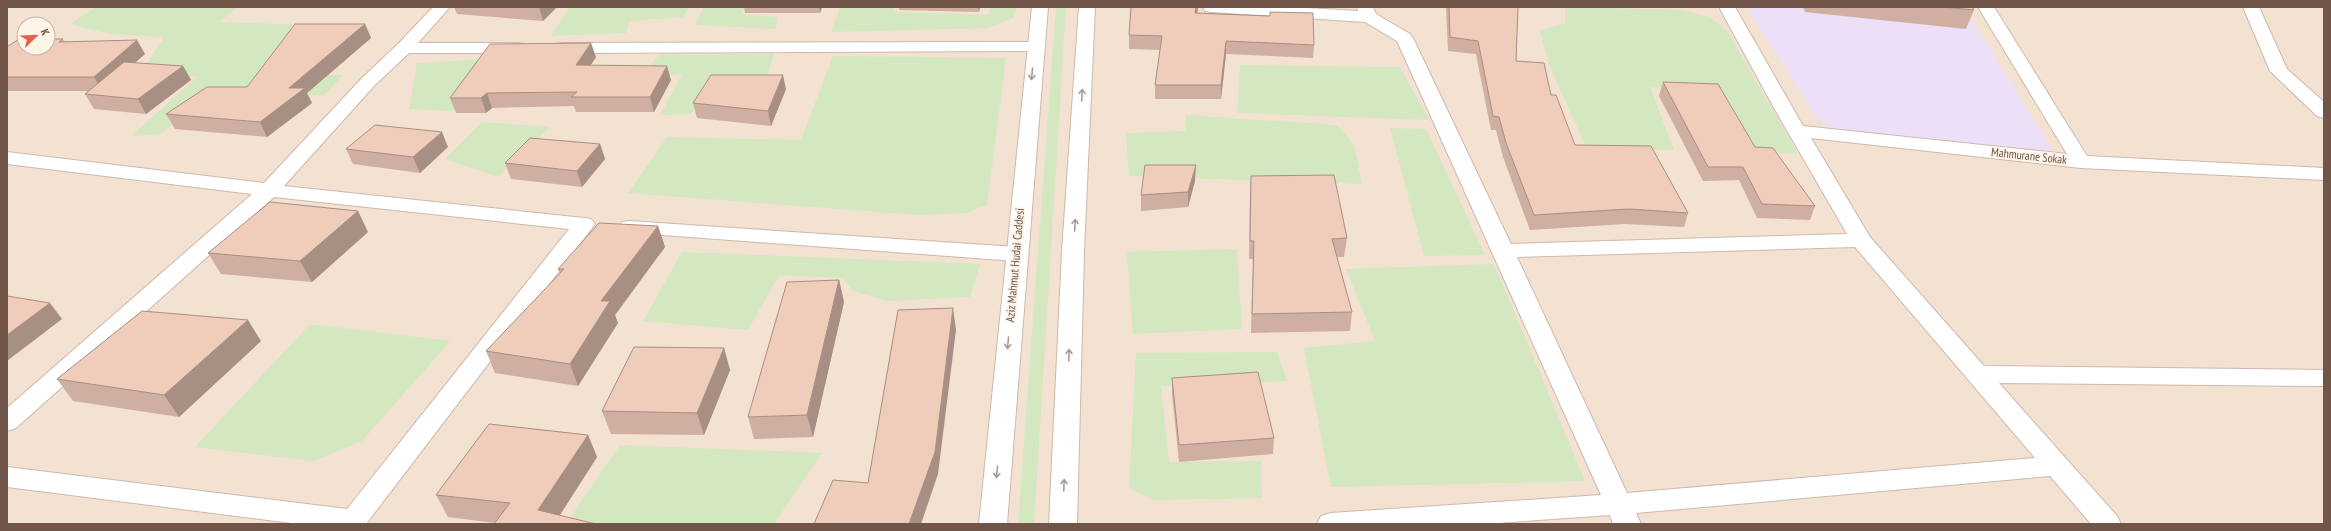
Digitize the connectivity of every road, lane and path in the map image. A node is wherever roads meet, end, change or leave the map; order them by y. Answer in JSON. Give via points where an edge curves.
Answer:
{"nodes":[{"id":1,"x":442,"y":7,"type":"edge"},
{"id":2,"x":1040,"y":7,"type":"edge"},
{"id":3,"x":1087,"y":7,"type":"edge"},
{"id":4,"x":1210,"y":7,"type":"edge"},
{"id":5,"x":1727,"y":7,"type":"edge"},
{"id":6,"x":1986,"y":7,"type":"edge"},
{"id":7,"x":2251,"y":7,"type":"edge"},
{"id":8,"x":1367,"y":12,"type":"edge"},
{"id":9,"x":1035,"y":47,"type":"junction"},
{"id":10,"x":404,"y":48,"type":"junction"},
{"id":11,"x":2324,"y":112,"type":"edge"},
{"id":12,"x":1797,"y":131,"type":"junction"},
{"id":13,"x":10,"y":160,"type":"edge"},
{"id":14,"x":2080,"y":162,"type":"junction"},
{"id":15,"x":2324,"y":174,"type":"edge"},
{"id":16,"x":270,"y":190,"type":"junction"},
{"id":17,"x":584,"y":224,"type":"junction"},
{"id":18,"x":1861,"y":240,"type":"junction"},
{"id":19,"x":1503,"y":251,"type":"junction"},
{"id":20,"x":1016,"y":254,"type":"junction"},
{"id":21,"x":1976,"y":374,"type":"junction"},
{"id":22,"x":2324,"y":378,"type":"edge"},
{"id":23,"x":7,"y":422,"type":"edge"},
{"id":24,"x":2055,"y":466,"type":"junction"},
{"id":25,"x":7,"y":477,"type":"edge"},
{"id":26,"x":1623,"y":514,"type":"edge"},
{"id":27,"x":352,"y":522,"type":"edge"},
{"id":28,"x":993,"y":524,"type":"edge"},
{"id":29,"x":1063,"y":524,"type":"edge"},
{"id":30,"x":1331,"y":524,"type":"edge"},
{"id":31,"x":2107,"y":524,"type":"edge"}],
"edges":[{"from":1,"to":10,"type":"street"},
{"from":2,"to":9,"type":"street","name":"Aziz Mahmut Hudai Caddesi"},
{"from":29,"to":3,"type":"street","one_way":true,"via":[[1073,250]]},
{"from":4,"to":8,"type":"street"},
{"from":5,"to":12,"type":"street"},
{"from":6,"to":14,"type":"street","name":"Mahmurane Sokak"},
{"from":7,"to":11,"type":"street","via":[[2279,71]]},
{"from":8,"to":19,"type":"street","via":[[1404,38]]},
{"from":9,"to":10,"type":"street"},
{"from":9,"to":20,"type":"street","name":"Aziz Mahmut Hudai Caddesi","one_way":true},
{"from":10,"to":16,"type":"street","via":[[368,82]]},
{"from":12,"to":14,"type":"street","name":"Mahmurane Sokak"},
{"from":12,"to":18,"type":"street"},
{"from":13,"to":16,"type":"street"},
{"from":14,"to":15,"type":"street"},
{"from":16,"to":17,"type":"street"},
{"from":16,"to":23,"type":"street"},
{"from":17,"to":20,"type":"street"},
{"from":17,"to":27,"type":"street"},
{"from":18,"to":19,"type":"street"},
{"from":18,"to":21,"type":"street"},
{"from":19,"to":26,"type":"street"},
{"from":20,"to":28,"type":"street","name":"Aziz Mahmut Hudai Caddesi","one_way":true},
{"from":21,"to":22,"type":"street"},
{"from":21,"to":24,"type":"street"},
{"from":24,"to":26,"type":"street"},
{"from":24,"to":31,"type":"street"},
{"from":25,"to":27,"type":"street"},
{"from":26,"to":30,"type":"street"}]}
